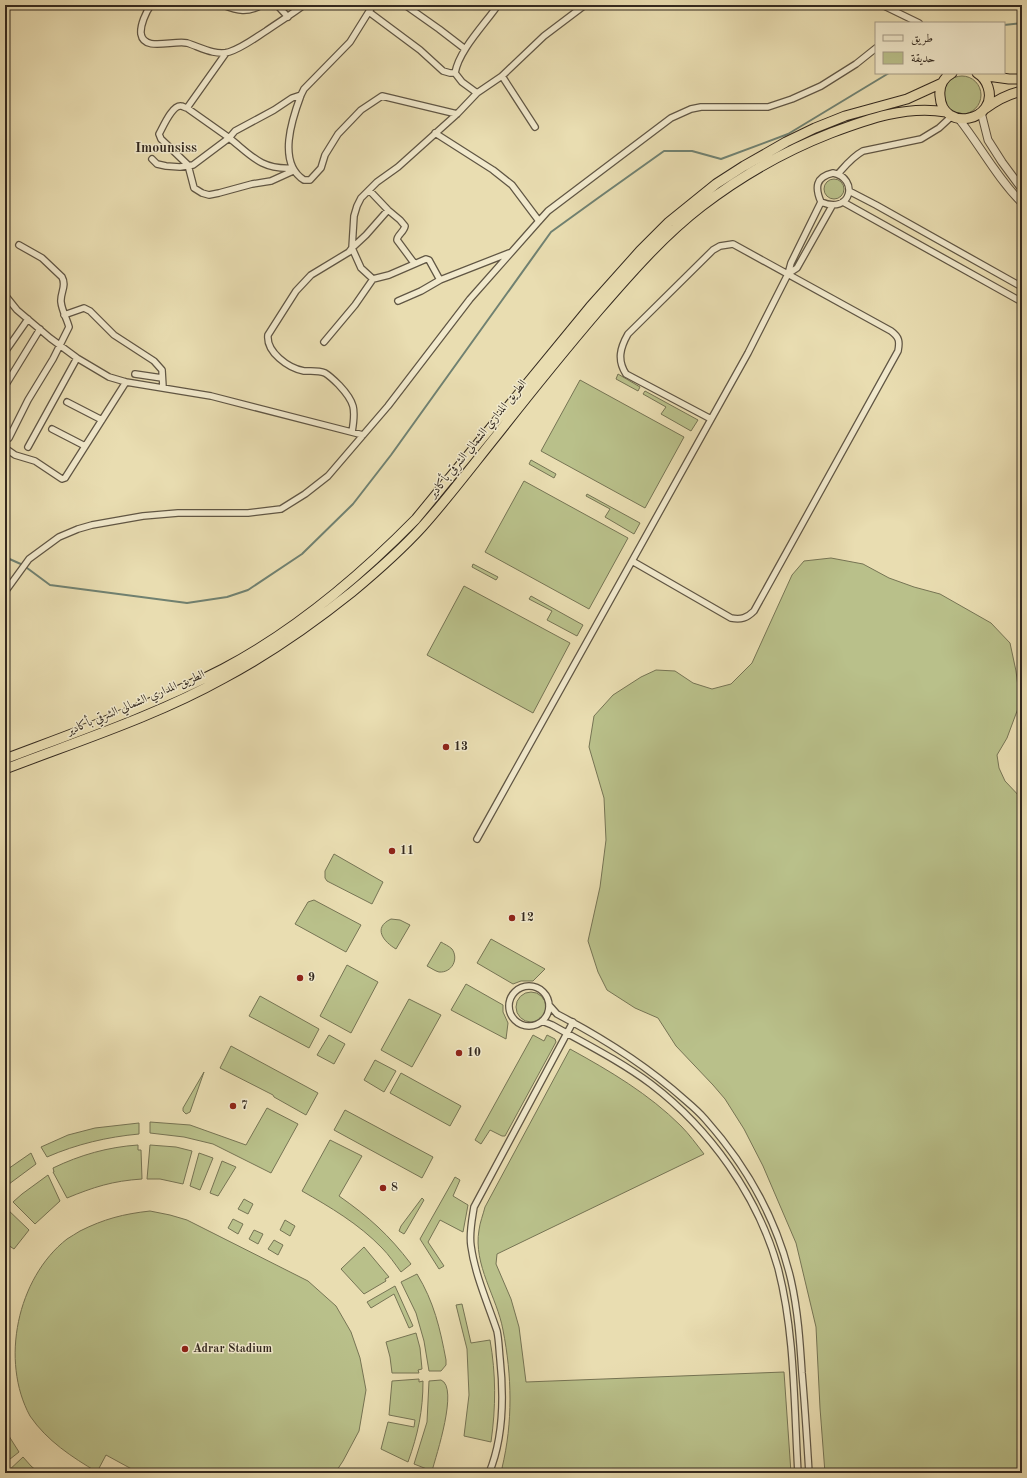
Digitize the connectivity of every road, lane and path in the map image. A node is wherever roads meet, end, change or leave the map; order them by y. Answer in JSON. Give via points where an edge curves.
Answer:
{"nodes":[{"id":1,"x":151,"y":5,"type":"edge"},
{"id":2,"x":223,"y":5,"type":"edge"},
{"id":3,"x":262,"y":5,"type":"edge"},
{"id":4,"x":277,"y":5,"type":"edge"},
{"id":5,"x":304,"y":5,"type":"edge"},
{"id":6,"x":373,"y":5,"type":"edge"},
{"id":7,"x":405,"y":5,"type":"edge"},
{"id":8,"x":498,"y":5,"type":"edge"},
{"id":9,"x":585,"y":5,"type":"edge"},
{"id":10,"x":882,"y":5,"type":"edge"},
{"id":11,"x":369,"y":12,"type":"junction"},
{"id":12,"x":288,"y":17,"type":"junction"},
{"id":13,"x":914,"y":22,"type":"edge"},
{"id":14,"x":465,"y":49,"type":"junction"},
{"id":15,"x":875,"y":49,"type":"edge"},
{"id":16,"x":226,"y":53,"type":"junction"},
{"id":17,"x":455,"y":73,"type":"junction"},
{"id":18,"x":978,"y":74,"type":"edge"},
{"id":19,"x":502,"y":76,"type":"junction"},
{"id":20,"x":943,"y":79,"type":"edge"},
{"id":21,"x":1022,"y":79,"type":"edge"},
{"id":22,"x":1022,"y":91,"type":"edge"},
{"id":23,"x":477,"y":93,"type":"junction"},
{"id":24,"x":301,"y":94,"type":"junction"},
{"id":25,"x":187,"y":108,"type":"junction"},
{"id":26,"x":983,"y":110,"type":"junction"},
{"id":27,"x":458,"y":114,"type":"junction"},
{"id":28,"x":953,"y":116,"type":"junction"},
{"id":29,"x":535,"y":127,"type":"dead end"},
{"id":30,"x":434,"y":133,"type":"junction"},
{"id":31,"x":229,"y":138,"type":"junction"},
{"id":32,"x":152,"y":159,"type":"dead end"},
{"id":33,"x":188,"y":165,"type":"junction"},
{"id":34,"x":292,"y":169,"type":"junction"},
{"id":35,"x":838,"y":174,"type":"junction"},
{"id":36,"x":1022,"y":189,"type":"edge"},
{"id":37,"x":369,"y":190,"type":"junction"},
{"id":38,"x":849,"y":191,"type":"junction"},
{"id":39,"x":821,"y":202,"type":"junction"},
{"id":40,"x":843,"y":202,"type":"junction"},
{"id":41,"x":1022,"y":203,"type":"edge"},
{"id":42,"x":832,"y":206,"type":"junction"},
{"id":43,"x":388,"y":210,"type":"junction"},
{"id":44,"x":539,"y":220,"type":"junction"},
{"id":45,"x":19,"y":245,"type":"dead end"},
{"id":46,"x":352,"y":248,"type":"junction"},
{"id":47,"x":511,"y":252,"type":"junction"},
{"id":48,"x":414,"y":263,"type":"junction"},
{"id":49,"x":788,"y":274,"type":"junction"},
{"id":50,"x":373,"y":279,"type":"junction"},
{"id":51,"x":440,"y":280,"type":"junction"},
{"id":52,"x":1022,"y":286,"type":"edge"},
{"id":53,"x":5,"y":295,"type":"edge"},
{"id":54,"x":398,"y":301,"type":"dead end"},
{"id":55,"x":1022,"y":302,"type":"edge"},
{"id":56,"x":64,"y":315,"type":"junction"},
{"id":57,"x":28,"y":319,"type":"junction"},
{"id":58,"x":40,"y":329,"type":"junction"},
{"id":59,"x":324,"y":342,"type":"dead end"},
{"id":60,"x":60,"y":345,"type":"junction"},
{"id":61,"x":5,"y":352,"type":"edge"},
{"id":62,"x":77,"y":358,"type":"junction"},
{"id":63,"x":135,"y":374,"type":"dead end"},
{"id":64,"x":162,"y":378,"type":"junction"},
{"id":65,"x":126,"y":382,"type":"junction"},
{"id":66,"x":5,"y":386,"type":"edge"},
{"id":67,"x":163,"y":387,"type":"junction"},
{"id":68,"x":67,"y":402,"type":"dead end"},
{"id":69,"x":711,"y":419,"type":"junction"},
{"id":70,"x":102,"y":420,"type":"junction"},
{"id":71,"x":52,"y":428,"type":"dead end"},
{"id":72,"x":352,"y":432,"type":"junction"},
{"id":73,"x":363,"y":435,"type":"junction"},
{"id":74,"x":9,"y":438,"type":"dead end"},
{"id":75,"x":85,"y":446,"type":"junction"},
{"id":76,"x":28,"y":447,"type":"dead end"},
{"id":77,"x":5,"y":448,"type":"edge"},
{"id":78,"x":632,"y":561,"type":"junction"},
{"id":79,"x":5,"y":592,"type":"edge"},
{"id":80,"x":5,"y":759,"type":"edge"},
{"id":81,"x":5,"y":769,"type":"edge"},
{"id":82,"x":477,"y":839,"type":"dead end"},
{"id":83,"x":549,"y":1005,"type":"junction"},
{"id":84,"x":542,"y":1021,"type":"junction"},
{"id":85,"x":572,"y":1022,"type":"junction"},
{"id":86,"x":566,"y":1033,"type":"junction"},
{"id":87,"x":489,"y":1473,"type":"edge"},
{"id":88,"x":798,"y":1473,"type":"edge"},
{"id":89,"x":809,"y":1473,"type":"edge"}],
"edges":[{"from":1,"to":16,"type":"street","via":[[142,24],[141,32],[145,42],[187,43],[214,52]]},
{"from":2,"to":3,"type":"street","via":[[237,10],[248,10]]},
{"from":4,"to":12,"type":"street"},
{"from":5,"to":12,"type":"street"},
{"from":6,"to":11,"type":"street"},
{"from":7,"to":14,"type":"street"},
{"from":8,"to":14,"type":"street"},
{"from":9,"to":19,"type":"street","via":[[544,36]]},
{"from":10,"to":13,"type":"street"},
{"from":11,"to":17,"type":"street","via":[[420,50],[443,71]]},
{"from":11,"to":24,"type":"street","via":[[350,42]]},
{"from":12,"to":16,"type":"street","via":[[234,51]]},
{"from":14,"to":17,"type":"street"},
{"from":15,"to":44,"type":"street","via":[[820,86],[792,99],[768,107],[692,109],[671,118]]},
{"from":16,"to":25,"type":"street"},
{"from":17,"to":23,"type":"street"},
{"from":18,"to":21,"type":"highway"},
{"from":18,"to":26,"type":"highway","via":[[986,82],[989,91]]},
{"from":19,"to":23,"type":"street"},
{"from":19,"to":29,"type":"street"},
{"from":20,"to":28,"type":"highway","via":[[940,91],[942,106]]},
{"from":20,"to":80,"type":"highway","name":"الطريق المداري الشمالي الشرقي بأكادير","via":[[907,99],[845,116],[786,142],[716,184],[669,222],[590,306],[416,520],[351,581],[296,623],[224,668],[169,695]]},
{"from":22,"to":26,"type":"highway","via":[[998,100]]},
{"from":23,"to":27,"type":"street"},
{"from":24,"to":31,"type":"street","via":[[242,126]]},
{"from":24,"to":34,"type":"street","via":[[290,134]]},
{"from":25,"to":31,"type":"street"},
{"from":25,"to":33,"type":"street","via":[[175,108],[159,137]]},
{"from":26,"to":28,"type":"highway","name":"الطريق المداري الشمالي الشرقي بأكادير","via":[[975,117],[967,119]]},
{"from":26,"to":36,"type":"street","via":[[988,140]]},
{"from":27,"to":30,"type":"street"},
{"from":27,"to":34,"type":"street","via":[[382,96],[362,110],[338,134],[325,155],[321,168],[310,180],[304,180]]},
{"from":28,"to":35,"type":"street","via":[[921,139],[857,154]]},
{"from":28,"to":41,"type":"street","via":[[974,138],[998,174]]},
{"from":28,"to":81,"type":"highway","name":"الطريق المداري الشمالي الشرقي بأكادير","via":[[926,110],[888,114],[848,126],[790,151],[722,192],[694,213],[638,264],[539,382],[443,503],[420,529],[352,592],[298,633],[223,679],[173,703]]},
{"from":30,"to":37,"type":"street"},
{"from":30,"to":44,"type":"street","via":[[512,185]]},
{"from":31,"to":33,"type":"street","via":[[196,163]]},
{"from":31,"to":34,"type":"street","via":[[258,162]]},
{"from":32,"to":33,"type":"street","via":[[157,164],[166,166]]},
{"from":33,"to":34,"type":"street","via":[[194,188],[197,192],[209,195],[271,181]]},
{"from":35,"to":38,"type":"street","via":[[846,181]]},
{"from":35,"to":39,"type":"street","via":[[827,174],[818,182],[817,193]]},
{"from":37,"to":43,"type":"street"},
{"from":37,"to":46,"type":"street","via":[[361,198],[354,216]]},
{"from":38,"to":40,"type":"street"},
{"from":38,"to":52,"type":"street"},
{"from":39,"to":42,"type":"street"},
{"from":39,"to":49,"type":"street"},
{"from":40,"to":42,"type":"street"},
{"from":40,"to":55,"type":"street"},
{"from":42,"to":49,"type":"street","via":[[797,268]]},
{"from":43,"to":46,"type":"street"},
{"from":43,"to":48,"type":"street","via":[[405,226],[397,240]]},
{"from":44,"to":47,"type":"street"},
{"from":45,"to":56,"type":"street","via":[[42,258],[62,277],[64,286],[61,303]]},
{"from":46,"to":50,"type":"street","via":[[361,268]]},
{"from":46,"to":72,"type":"street","via":[[311,275],[296,291],[268,335],[270,349],[281,360],[303,370],[326,374],[345,391],[354,407]]},
{"from":47,"to":51,"type":"street"},
{"from":47,"to":73,"type":"street","via":[[470,299]]},
{"from":48,"to":50,"type":"street","via":[[390,275]]},
{"from":48,"to":51,"type":"street","via":[[429,260]]},
{"from":49,"to":69,"type":"street"},
{"from":49,"to":69,"type":"street","via":[[734,244],[713,250],[628,334],[621,346],[621,367],[626,374]]},
{"from":49,"to":78,"type":"street","via":[[891,331],[900,343],[898,351],[749,616],[744,619],[731,618]]},
{"from":50,"to":59,"type":"street"},
{"from":51,"to":54,"type":"street"},
{"from":53,"to":57,"type":"street"},
{"from":56,"to":60,"type":"street","via":[[69,327]]},
{"from":56,"to":64,"type":"street","via":[[84,308],[90,311],[114,336],[154,361],[162,370]]},
{"from":57,"to":58,"type":"street"},
{"from":57,"to":61,"type":"street"},
{"from":58,"to":60,"type":"street"},
{"from":58,"to":66,"type":"street"},
{"from":60,"to":62,"type":"street"},
{"from":60,"to":74,"type":"street"},
{"from":62,"to":65,"type":"street","via":[[109,377]]},
{"from":62,"to":76,"type":"street"},
{"from":63,"to":64,"type":"street"},
{"from":64,"to":67,"type":"street"},
{"from":65,"to":67,"type":"street"},
{"from":65,"to":70,"type":"street"},
{"from":67,"to":72,"type":"street","via":[[211,396]]},
{"from":68,"to":70,"type":"street"},
{"from":69,"to":78,"type":"street"},
{"from":70,"to":75,"type":"street"},
{"from":71,"to":75,"type":"street"},
{"from":72,"to":73,"type":"street"},
{"from":73,"to":79,"type":"street","via":[[328,476],[281,509],[248,513],[143,516],[78,529],[59,537],[29,559]]},
{"from":75,"to":77,"type":"street","via":[[66,477],[62,478],[35,461],[15,455]]},
{"from":78,"to":82,"type":"street"},
{"from":83,"to":84,"type":"street"},
{"from":83,"to":84,"type":"street","via":[[545,994],[536,987],[525,986],[512,996],[509,1009],[516,1021],[527,1026]]},
{"from":83,"to":85,"type":"street","via":[[557,1014]]},
{"from":84,"to":86,"type":"street"},
{"from":85,"to":86,"type":"street"},
{"from":85,"to":89,"type":"street","via":[[644,1067],[670,1086],[705,1118],[738,1159],[764,1204],[785,1257],[797,1312]]},
{"from":86,"to":87,"type":"street","via":[[474,1207],[471,1223],[471,1246],[497,1333],[502,1382],[500,1429],[496,1456]]},
{"from":86,"to":88,"type":"street","via":[[618,1061],[651,1084],[685,1113],[712,1143],[747,1195],[759,1218],[778,1268],[788,1324]]}]}
